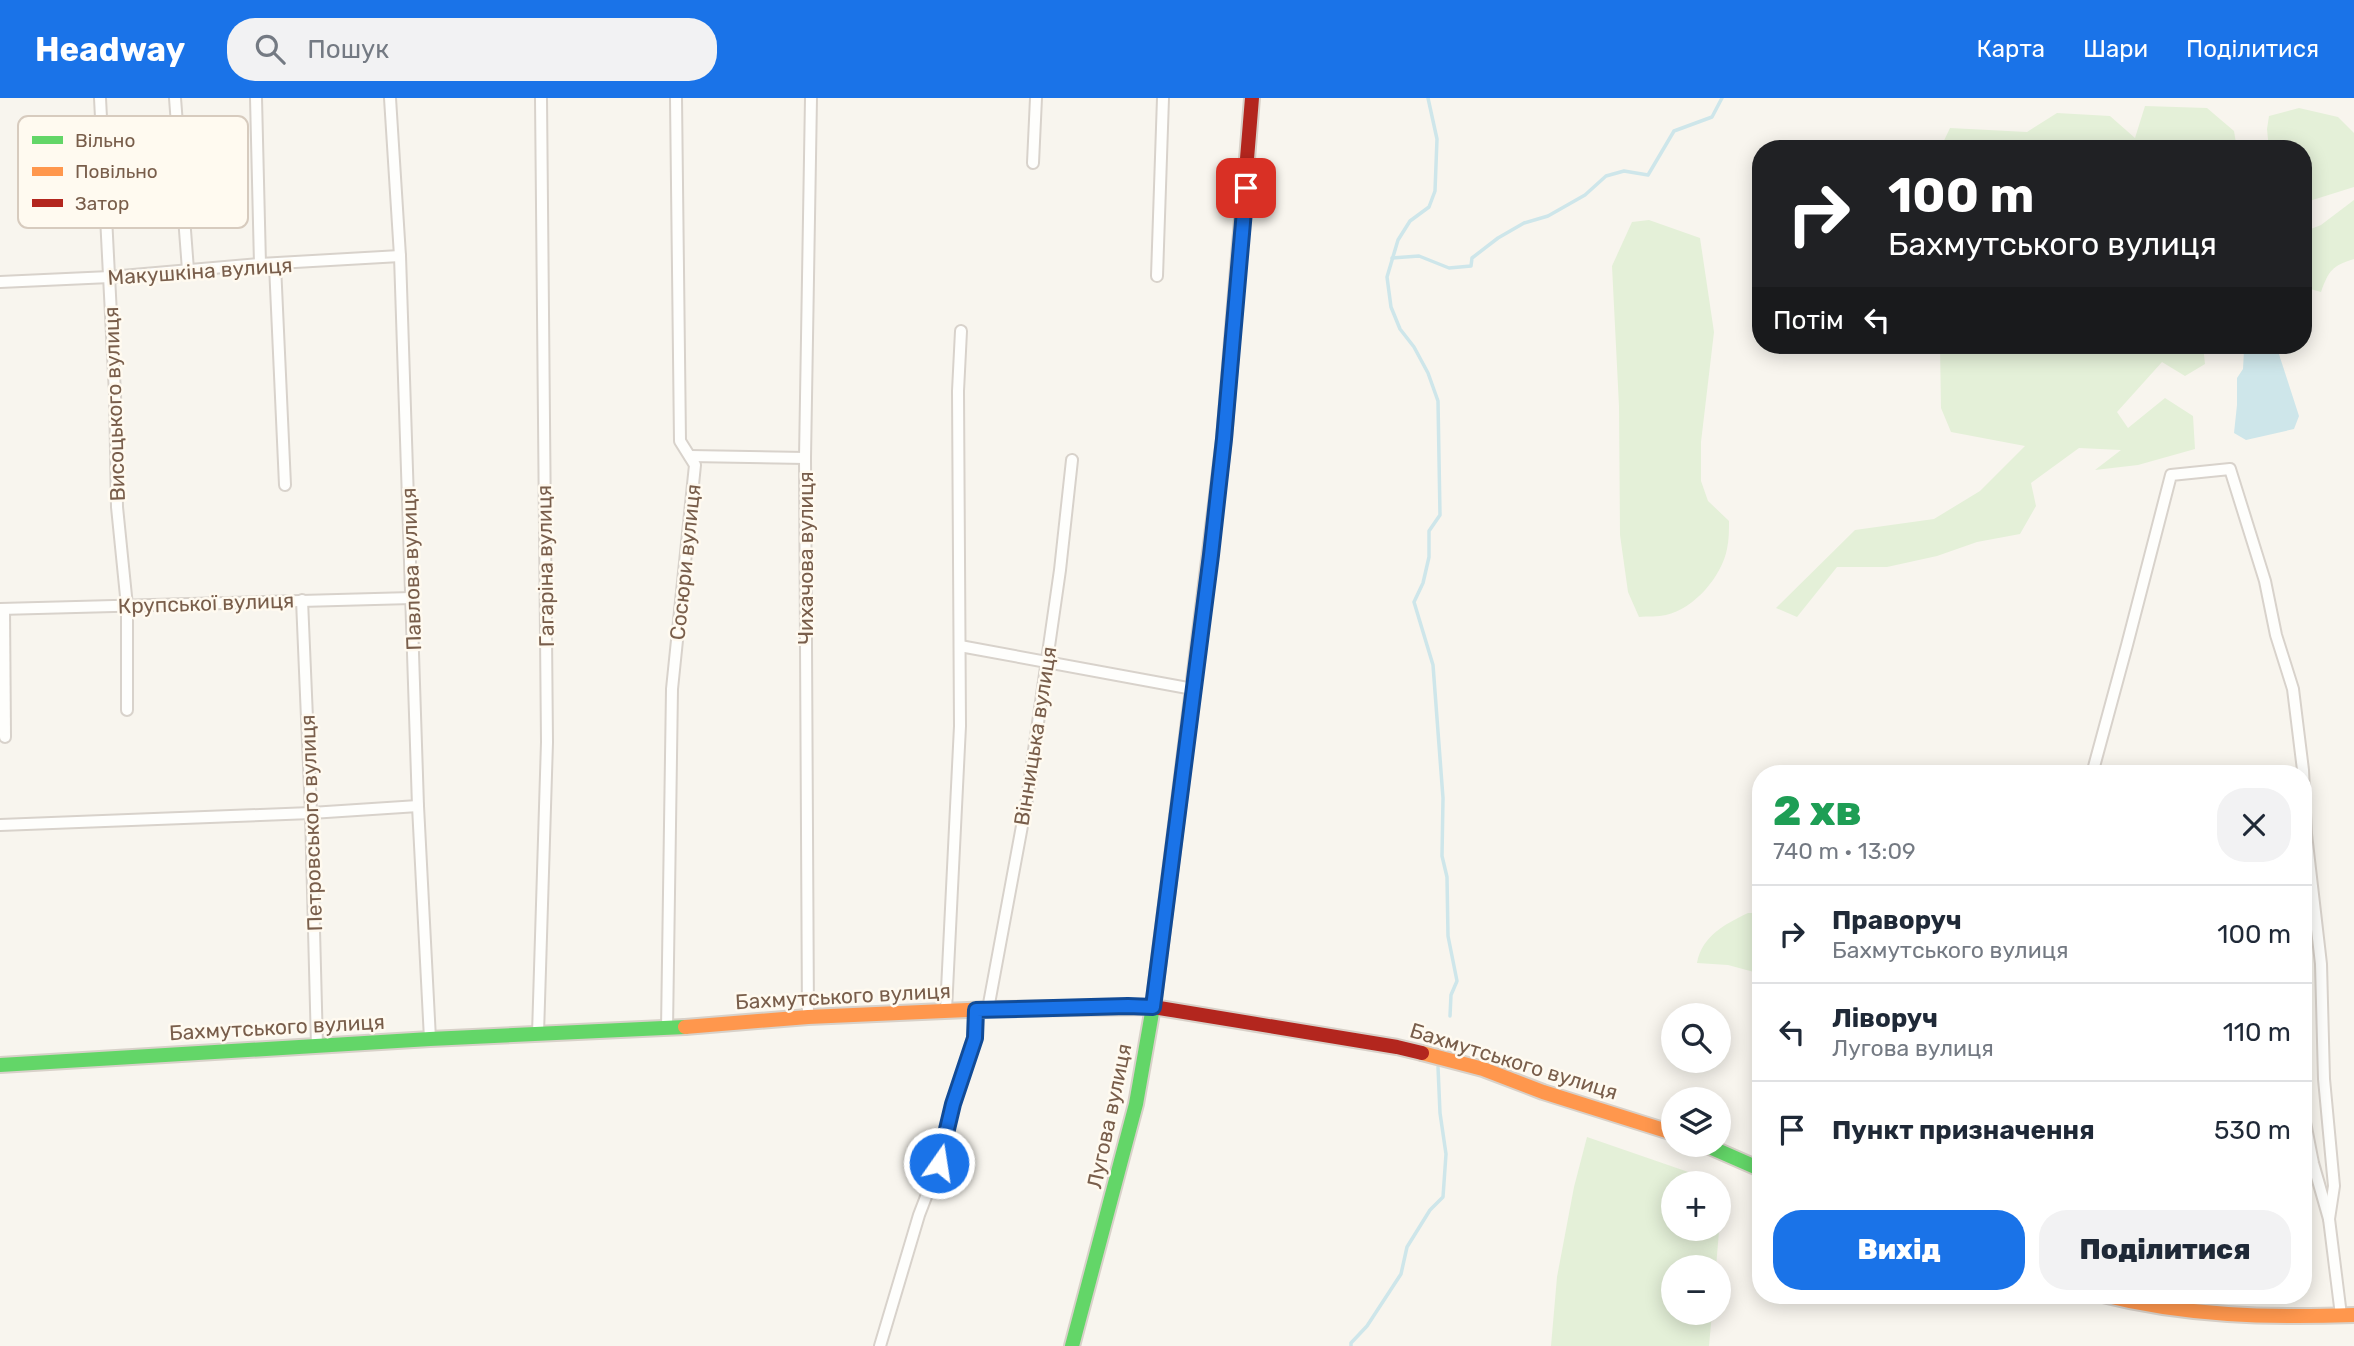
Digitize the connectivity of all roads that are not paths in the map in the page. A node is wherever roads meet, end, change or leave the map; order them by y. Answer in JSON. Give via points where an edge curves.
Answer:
{"nodes":[{"id":1,"x":100,"y":98,"type":"edge"},
{"id":2,"x":175,"y":98,"type":"edge"},
{"id":3,"x":256,"y":98,"type":"edge"},
{"id":4,"x":390,"y":98,"type":"edge"},
{"id":5,"x":541,"y":98,"type":"edge"},
{"id":6,"x":676,"y":98,"type":"edge"},
{"id":7,"x":811,"y":98,"type":"edge"},
{"id":8,"x":1036,"y":98,"type":"edge"},
{"id":9,"x":1163,"y":98,"type":"edge"},
{"id":10,"x":1252,"y":98,"type":"edge"},
{"id":11,"x":101,"y":116,"type":"edge"},
{"id":12,"x":176,"y":116,"type":"edge"},
{"id":13,"x":1033,"y":163,"type":"dead end"},
{"id":14,"x":107,"y":228,"type":"edge"},
{"id":15,"x":185,"y":228,"type":"edge"},
{"id":16,"x":400,"y":256,"type":"junction"},
{"id":17,"x":260,"y":264,"type":"junction"},
{"id":18,"x":275,"y":265,"type":"junction"},
{"id":19,"x":188,"y":270,"type":"junction"},
{"id":20,"x":1157,"y":276,"type":"dead end"},
{"id":21,"x":110,"y":277,"type":"junction"},
{"id":22,"x":0,"y":282,"type":"edge"},
{"id":23,"x":961,"y":331,"type":"dead end"},
{"id":24,"x":690,"y":456,"type":"junction"},
{"id":25,"x":805,"y":458,"type":"junction"},
{"id":26,"x":1072,"y":460,"type":"dead end"},
{"id":27,"x":285,"y":485,"type":"dead end"},
{"id":28,"x":412,"y":598,"type":"junction"},
{"id":29,"x":302,"y":600,"type":"junction"},
{"id":30,"x":127,"y":606,"type":"junction"},
{"id":31,"x":2,"y":609,"type":"edge"},
{"id":32,"x":960,"y":646,"type":"junction"},
{"id":33,"x":1046,"y":663,"type":"junction"},
{"id":34,"x":1193,"y":689,"type":"junction"},
{"id":35,"x":127,"y":710,"type":"dead end"},
{"id":36,"x":5,"y":737,"type":"dead end"},
{"id":37,"x":2094,"y":765,"type":"edge"},
{"id":38,"x":2302,"y":765,"type":"edge"},
{"id":39,"x":418,"y":806,"type":"junction"},
{"id":40,"x":311,"y":813,"type":"junction"},
{"id":41,"x":0,"y":825,"type":"edge"},
{"id":42,"x":2312,"y":886,"type":"edge"},
{"id":43,"x":1153,"y":1007,"type":"junction"},
{"id":44,"x":982,"y":1009,"type":"junction"},
{"id":45,"x":946,"y":1010,"type":"junction"},
{"id":46,"x":808,"y":1017,"type":"junction"},
{"id":47,"x":667,"y":1029,"type":"junction"},
{"id":48,"x":537,"y":1034,"type":"junction"},
{"id":49,"x":430,"y":1039,"type":"junction"},
{"id":50,"x":317,"y":1046,"type":"junction"},
{"id":51,"x":0,"y":1065,"type":"edge"},
{"id":52,"x":1661,"y":1129,"type":"edge"},
{"id":53,"x":1731,"y":1156,"type":"edge"},
{"id":54,"x":2312,"y":1158,"type":"edge"},
{"id":55,"x":1752,"y":1165,"type":"edge"},
{"id":56,"x":2329,"y":1219,"type":"junction"},
{"id":57,"x":2141,"y":1304,"type":"edge"},
{"id":58,"x":2347,"y":1315,"type":"edge"},
{"id":59,"x":880,"y":1346,"type":"edge"},
{"id":60,"x":1072,"y":1346,"type":"edge"}],
"edges":[{"from":1,"to":11,"type":"street","name":"Висоцького вулиця"},
{"from":2,"to":12,"type":"street"},
{"from":3,"to":17,"type":"street"},
{"from":4,"to":16,"type":"street","name":"Павлова вулиця"},
{"from":5,"to":48,"type":"street","name":"Гагаріна вулиця","via":[[547,742]]},
{"from":6,"to":24,"type":"street","name":"Сосюри вулиця","via":[[680,441]]},
{"from":7,"to":25,"type":"street","name":"Чихачова вулиця"},
{"from":8,"to":13,"type":"street"},
{"from":9,"to":20,"type":"street"},
{"from":10,"to":34,"type":"main road","name":"Лугова вулиця","via":[[1224,439]]},
{"from":14,"to":21,"type":"street","name":"Висоцького вулиця"},
{"from":15,"to":19,"type":"street"},
{"from":16,"to":18,"type":"street","name":"Макушкіна вулиця"},
{"from":16,"to":28,"type":"street","name":"Павлова вулиця"},
{"from":17,"to":18,"type":"street","name":"Макушкіна вулиця"},
{"from":17,"to":19,"type":"street","name":"Макушкіна вулиця"},
{"from":18,"to":27,"type":"street"},
{"from":19,"to":21,"type":"street","name":"Макушкіна вулиця"},
{"from":21,"to":22,"type":"street","name":"Макушкіна вулиця"},
{"from":21,"to":30,"type":"street","name":"Висоцького вулиця","via":[[117,507]]},
{"from":23,"to":32,"type":"street"},
{"from":24,"to":25,"type":"street"},
{"from":24,"to":47,"type":"street","name":"Сосюри вулиця","via":[[695,465],[672,689]]},
{"from":25,"to":46,"type":"street","name":"Чихачова вулиця"},
{"from":26,"to":33,"type":"street","name":"Вінницька вулиця"},
{"from":28,"to":29,"type":"street","name":"Крупської вулиця"},
{"from":28,"to":39,"type":"street","name":"Павлова вулиця"},
{"from":29,"to":30,"type":"street","name":"Крупської вулиця"},
{"from":29,"to":40,"type":"street","name":"Петровського вулиця"},
{"from":30,"to":31,"type":"street","name":"Крупської вулиця"},
{"from":30,"to":35,"type":"street","name":"Висоцького вулиця"},
{"from":31,"to":36,"type":"street"},
{"from":32,"to":33,"type":"street"},
{"from":32,"to":45,"type":"street"},
{"from":33,"to":34,"type":"street"},
{"from":33,"to":44,"type":"street","name":"Вінницька вулиця","via":[[1027,799]]},
{"from":34,"to":43,"type":"main road","name":"Лугова вулиця"},
{"from":37,"to":38,"type":"street","via":[[2171,475],[2230,469],[2292,689]]},
{"from":39,"to":40,"type":"street"},
{"from":39,"to":49,"type":"street","name":"Павлова вулиця"},
{"from":40,"to":41,"type":"street"},
{"from":40,"to":50,"type":"street","name":"Петровського вулиця"},
{"from":42,"to":56,"type":"street","via":[[2334,1185]]},
{"from":43,"to":44,"type":"main road","name":"Бахмутського вулиця"},
{"from":43,"to":52,"type":"main road","name":"Бахмутського вулиця","via":[[1397,1047],[1483,1069]]},
{"from":43,"to":60,"type":"main road","name":"Лугова вулиця","via":[[1136,1104]]},
{"from":44,"to":45,"type":"main road","name":"Бахмутського вулиця"},
{"from":44,"to":59,"type":"street","name":"Вінницька вулиця"},
{"from":45,"to":46,"type":"main road","name":"Бахмутського вулиця"},
{"from":46,"to":47,"type":"main road","name":"Бахмутського вулиця"},
{"from":47,"to":48,"type":"main road","name":"Бахмутського вулиця"},
{"from":48,"to":49,"type":"main road","name":"Бахмутського вулиця"},
{"from":49,"to":50,"type":"main road","name":"Бахмутського вулиця"},
{"from":50,"to":51,"type":"main road","name":"Бахмутського вулиця"},
{"from":53,"to":55,"type":"main road"},
{"from":54,"to":56,"type":"street"},
{"from":56,"to":58,"type":"street"},
{"from":57,"to":58,"type":"main road","via":[[2249,1317]]}]}
